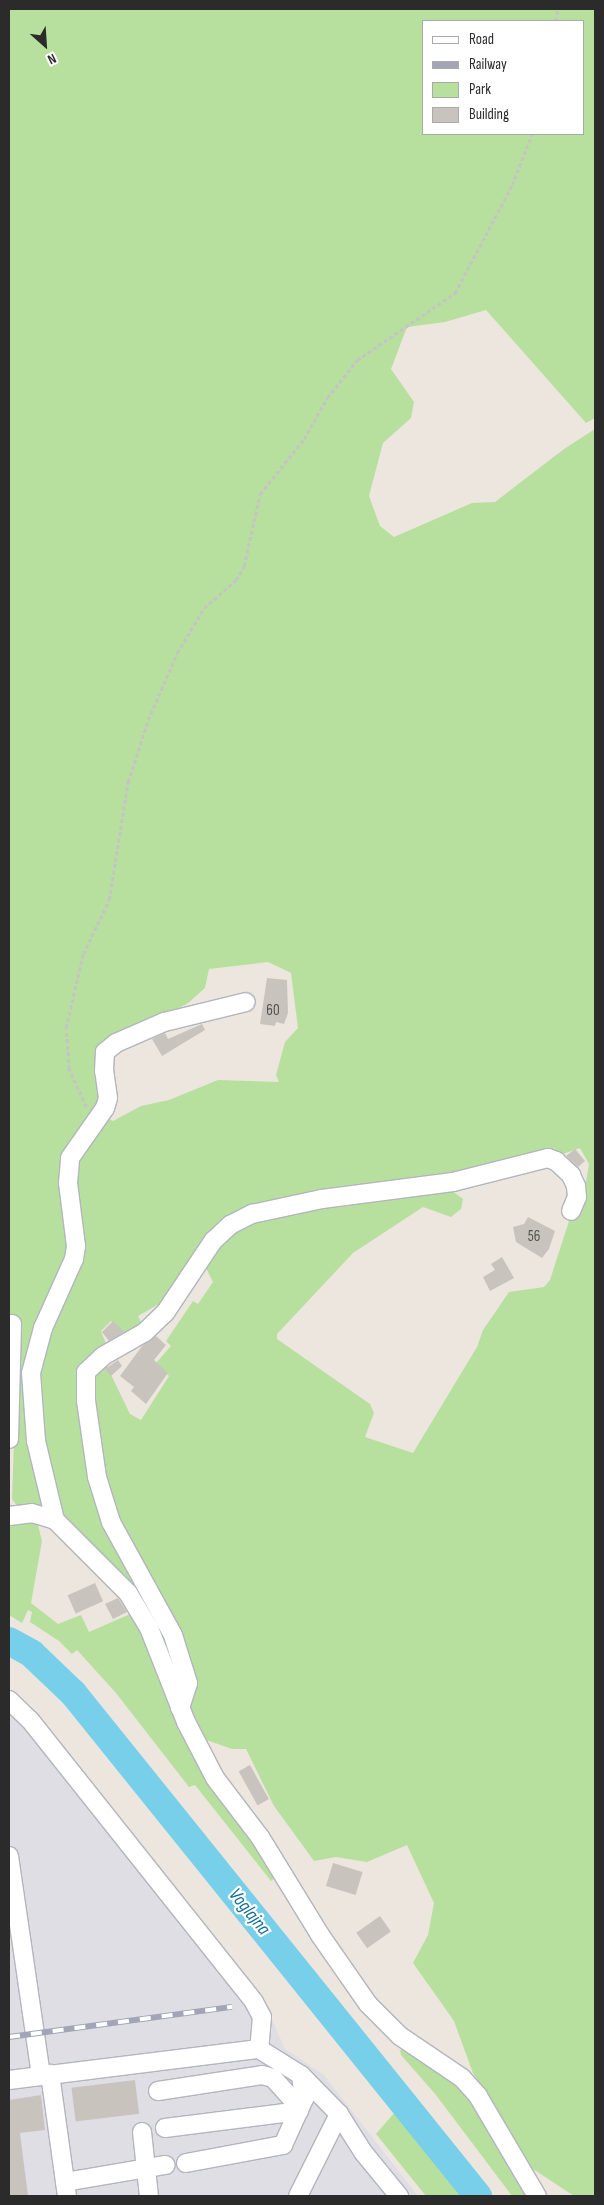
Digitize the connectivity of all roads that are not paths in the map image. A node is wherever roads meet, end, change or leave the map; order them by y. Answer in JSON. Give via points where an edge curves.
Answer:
{"nodes":[{"id":1,"x":246,"y":1002,"type":"dead end"},
{"id":2,"x":570,"y":1211,"type":"dead end"},
{"id":3,"x":12,"y":1324,"type":"dead end"},
{"id":4,"x":9,"y":1439,"type":"edge"},
{"id":5,"x":9,"y":1516,"type":"edge"},
{"id":6,"x":55,"y":1520,"type":"junction"},
{"id":7,"x":12,"y":1706,"type":"edge"},
{"id":8,"x":180,"y":1708,"type":"junction"},
{"id":9,"x":9,"y":1856,"type":"edge"},
{"id":10,"x":259,"y":2049,"type":"junction"},
{"id":11,"x":46,"y":2074,"type":"junction"},
{"id":12,"x":301,"y":2076,"type":"junction"},
{"id":13,"x":9,"y":2080,"type":"edge"},
{"id":14,"x":158,"y":2091,"type":"dead end"},
{"id":15,"x":301,"y":2105,"type":"junction"},
{"id":16,"x":339,"y":2114,"type":"junction"},
{"id":17,"x":165,"y":2128,"type":"dead end"},
{"id":18,"x":142,"y":2132,"type":"dead end"},
{"id":19,"x":186,"y":2163,"type":"dead end"},
{"id":20,"x":166,"y":2165,"type":"dead end"},
{"id":21,"x":146,"y":2168,"type":"junction"},
{"id":22,"x":66,"y":2189,"type":"edge"},
{"id":23,"x":149,"y":2196,"type":"edge"},
{"id":24,"x":298,"y":2196,"type":"edge"},
{"id":25,"x":399,"y":2196,"type":"edge"},
{"id":26,"x":538,"y":2196,"type":"edge"}],
"edges":[{"from":1,"to":6,"type":"street","via":[[164,1022],[116,1043],[106,1052],[106,1108],[70,1158],[68,1183],[76,1246],[74,1259],[43,1328],[30,1373],[36,1441]]},
{"from":2,"to":8,"type":"street","via":[[577,1197],[576,1186],[571,1175],[548,1158],[453,1182],[322,1199],[252,1214],[230,1225],[213,1241],[166,1314],[145,1332],[103,1356],[86,1372],[86,1401],[97,1478],[111,1522],[173,1635],[188,1682]]},
{"from":3,"to":4,"type":"street"},
{"from":5,"to":6,"type":"street","via":[[32,1514]]},
{"from":6,"to":8,"type":"street","via":[[132,1600],[149,1628]]},
{"from":7,"to":10,"type":"street","via":[[254,2002],[262,2017]]},
{"from":8,"to":26,"type":"street","via":[[216,1778],[260,1837],[320,1935],[368,2004],[400,2036],[462,2078],[478,2096]]},
{"from":9,"to":11,"type":"street"},
{"from":10,"to":11,"type":"street"},
{"from":10,"to":12,"type":"street"},
{"from":11,"to":13,"type":"street"},
{"from":11,"to":22,"type":"street"},
{"from":12,"to":15,"type":"street"},
{"from":12,"to":16,"type":"street"},
{"from":14,"to":15,"type":"street","via":[[262,2075],[273,2078]]},
{"from":15,"to":17,"type":"street"},
{"from":15,"to":19,"type":"street","via":[[283,2145]]},
{"from":16,"to":24,"type":"street"},
{"from":16,"to":25,"type":"street","via":[[363,2152]]},
{"from":18,"to":21,"type":"street"},
{"from":20,"to":21,"type":"street"},
{"from":21,"to":22,"type":"street"},
{"from":21,"to":23,"type":"street"}]}
